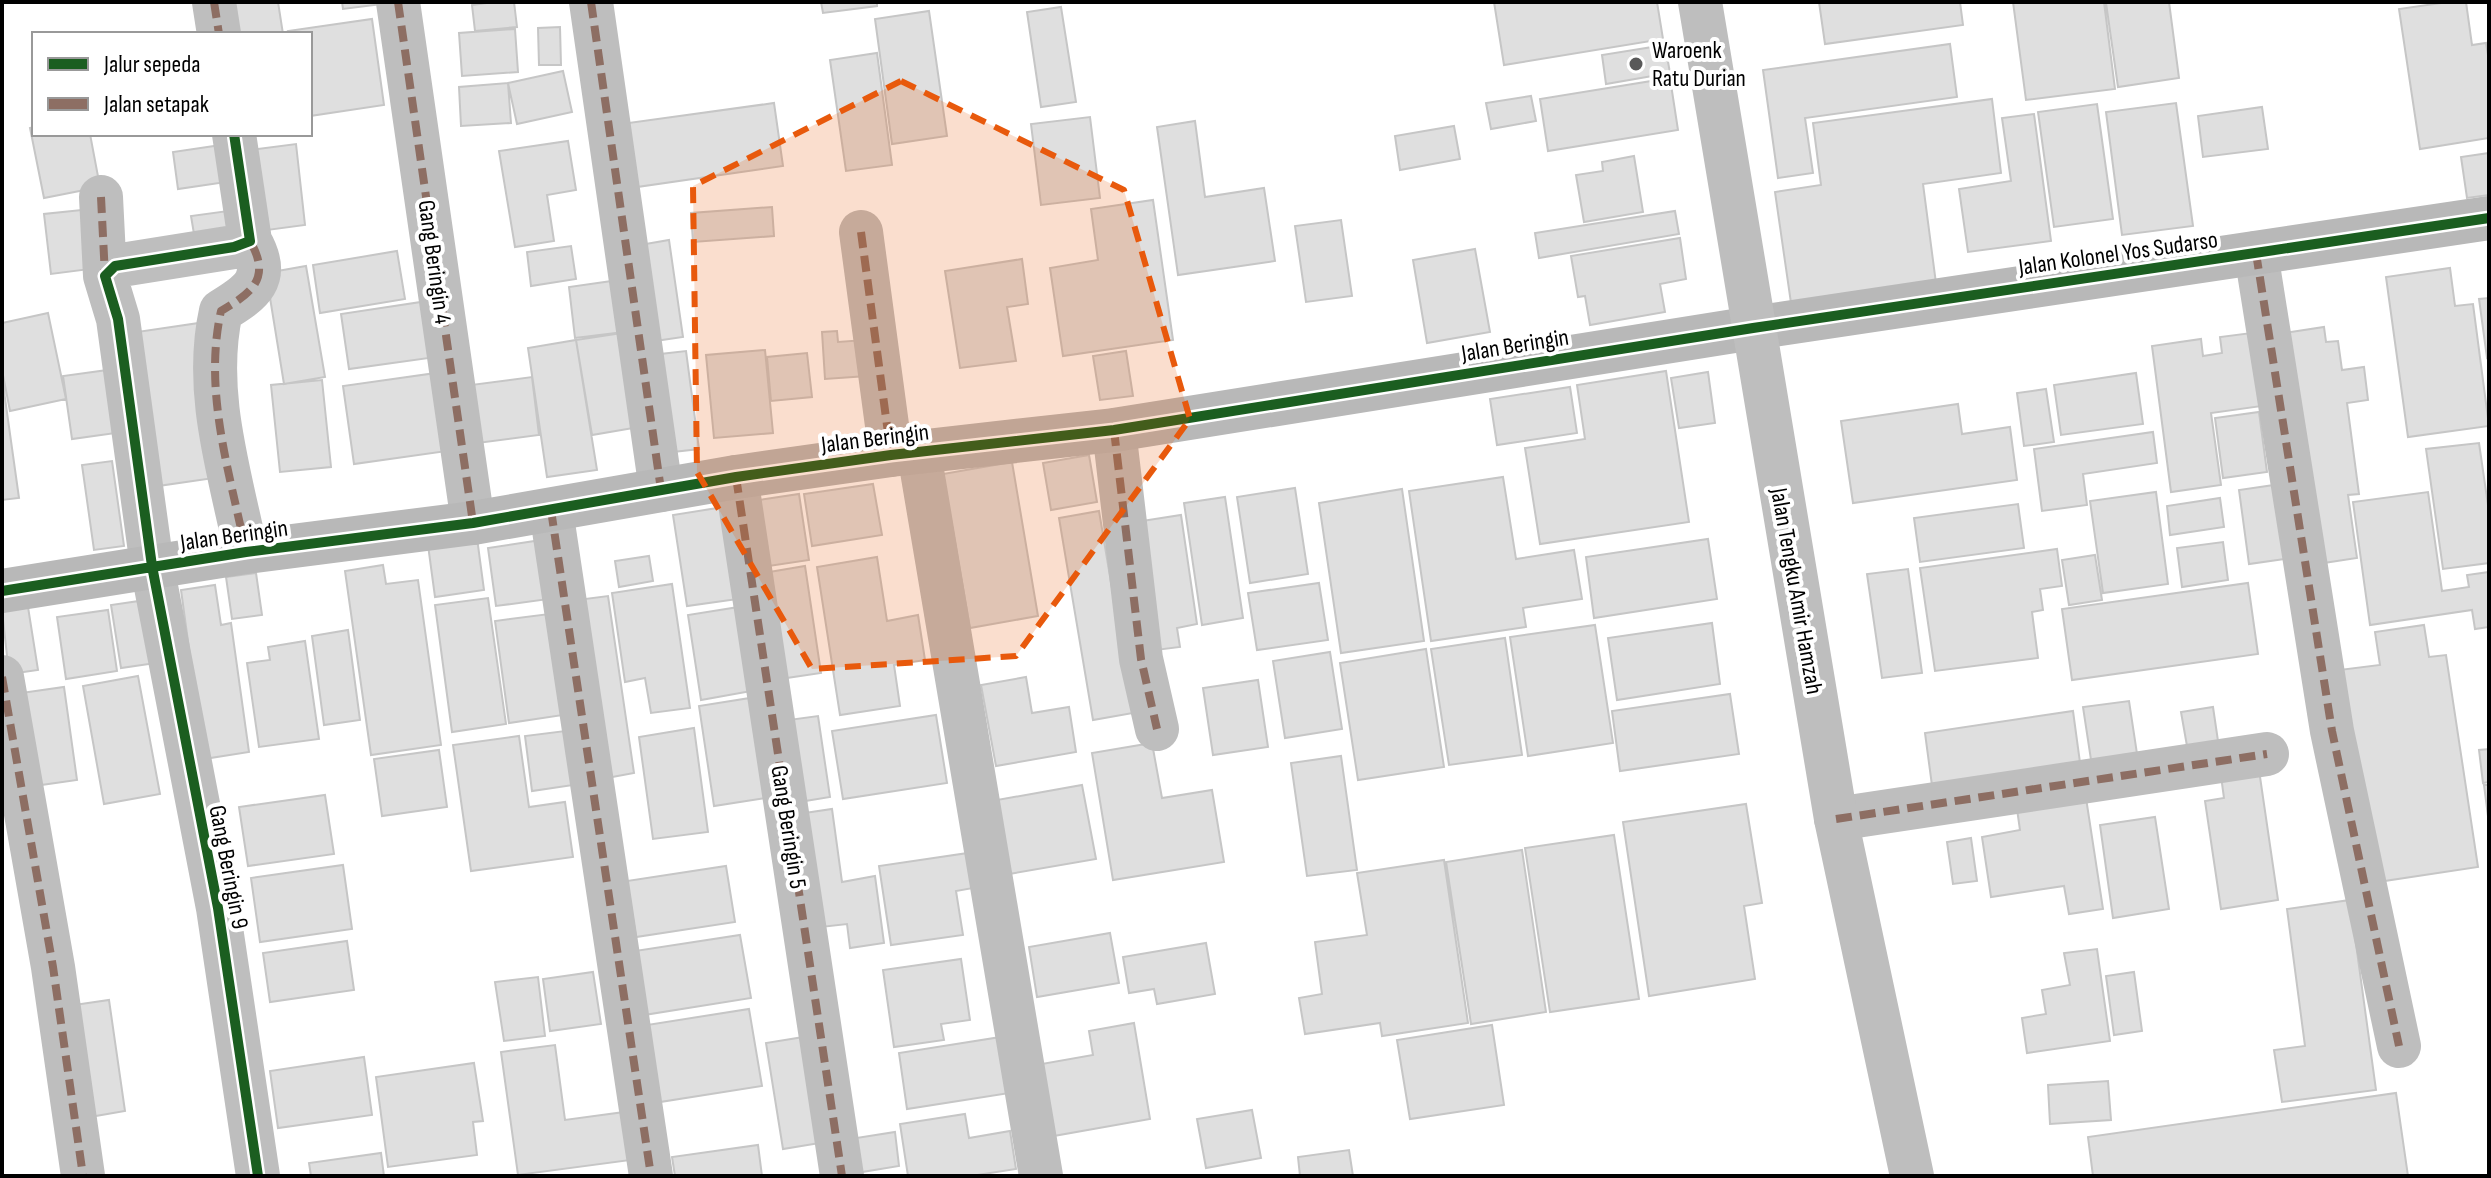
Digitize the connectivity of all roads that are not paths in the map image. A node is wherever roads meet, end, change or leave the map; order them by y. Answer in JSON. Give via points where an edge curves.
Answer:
{"nodes":[{"id":1,"x":214,"y":2,"type":"edge"},
{"id":2,"x":398,"y":2,"type":"edge"},
{"id":3,"x":591,"y":2,"type":"edge"},
{"id":4,"x":1700,"y":2,"type":"edge"},
{"id":5,"x":219,"y":32,"type":"edge"},
{"id":6,"x":234,"y":136,"type":"edge"},
{"id":7,"x":101,"y":197,"type":"dead end"},
{"id":8,"x":2489,"y":218,"type":"edge"},
{"id":9,"x":861,"y":232,"type":"dead end"},
{"id":10,"x":250,"y":241,"type":"junction"},
{"id":11,"x":2256,"y":253,"type":"junction"},
{"id":12,"x":105,"y":276,"type":"junction"},
{"id":13,"x":1753,"y":328,"type":"junction"},
{"id":14,"x":1114,"y":430,"type":"junction"},
{"id":15,"x":905,"y":454,"type":"junction"},
{"id":16,"x":736,"y":477,"type":"junction"},
{"id":17,"x":661,"y":490,"type":"junction"},
{"id":18,"x":551,"y":510,"type":"junction"},
{"id":19,"x":473,"y":523,"type":"junction"},
{"id":20,"x":246,"y":552,"type":"junction"},
{"id":21,"x":152,"y":566,"type":"junction"},
{"id":22,"x":2,"y":591,"type":"edge"},
{"id":23,"x":2,"y":677,"type":"edge"},
{"id":24,"x":1157,"y":729,"type":"dead end"},
{"id":25,"x":2267,"y":754,"type":"dead end"},
{"id":26,"x":1836,"y":819,"type":"junction"},
{"id":27,"x":2399,"y":1046,"type":"dead end"},
{"id":28,"x":83,"y":1176,"type":"edge"},
{"id":29,"x":258,"y":1176,"type":"edge"},
{"id":30,"x":651,"y":1176,"type":"edge"},
{"id":31,"x":842,"y":1176,"type":"edge"},
{"id":32,"x":1041,"y":1176,"type":"edge"},
{"id":33,"x":1912,"y":1176,"type":"edge"}],
"edges":[{"from":1,"to":5,"type":"main road"},
{"from":2,"to":19,"type":"main road","name":"Gang Beringin 4"},
{"from":3,"to":17,"type":"main road"},
{"from":4,"to":13,"type":"main road","name":"Jalan Tengku Amir Hamzah"},
{"from":6,"to":10,"type":"main road"},
{"from":7,"to":12,"type":"main road","name":"Gang Beringin 9"},
{"from":8,"to":11,"type":"street","name":"Jalan Kolonel Yos Sudarso"},
{"from":9,"to":15,"type":"main road"},
{"from":10,"to":12,"type":"main road","via":[[115,266]]},
{"from":10,"to":20,"type":"main road","via":[[258,278],[250,293],[221,311],[213,368]]},
{"from":11,"to":13,"type":"street","name":"Jalan Kolonel Yos Sudarso"},
{"from":11,"to":27,"type":"main road","via":[[2332,731]]},
{"from":12,"to":21,"type":"main road","name":"Gang Beringin 9","via":[[118,319]]},
{"from":13,"to":14,"type":"street","name":"Jalan Beringin"},
{"from":13,"to":26,"type":"main road","name":"Jalan Tengku Amir Hamzah"},
{"from":14,"to":15,"type":"street","name":"Jalan Beringin"},
{"from":14,"to":24,"type":"main road","via":[[1141,659]]},
{"from":15,"to":16,"type":"street","name":"Jalan Beringin"},
{"from":15,"to":32,"type":"main road"},
{"from":16,"to":17,"type":"street","name":"Jalan Beringin"},
{"from":16,"to":31,"type":"main road","name":"Gang Beringin 5"},
{"from":17,"to":18,"type":"street","name":"Jalan Beringin"},
{"from":18,"to":19,"type":"street","name":"Jalan Beringin"},
{"from":18,"to":30,"type":"main road"},
{"from":19,"to":20,"type":"street","name":"Jalan Beringin"},
{"from":20,"to":21,"type":"street","name":"Jalan Beringin"},
{"from":21,"to":22,"type":"street","name":"Jalan Beringin"},
{"from":21,"to":29,"type":"main road","name":"Gang Beringin 9","via":[[218,908]]},
{"from":23,"to":28,"type":"main road"},
{"from":25,"to":26,"type":"main road"},
{"from":26,"to":33,"type":"main road","name":"Jalan Tengku Amir Hamzah"}]}
